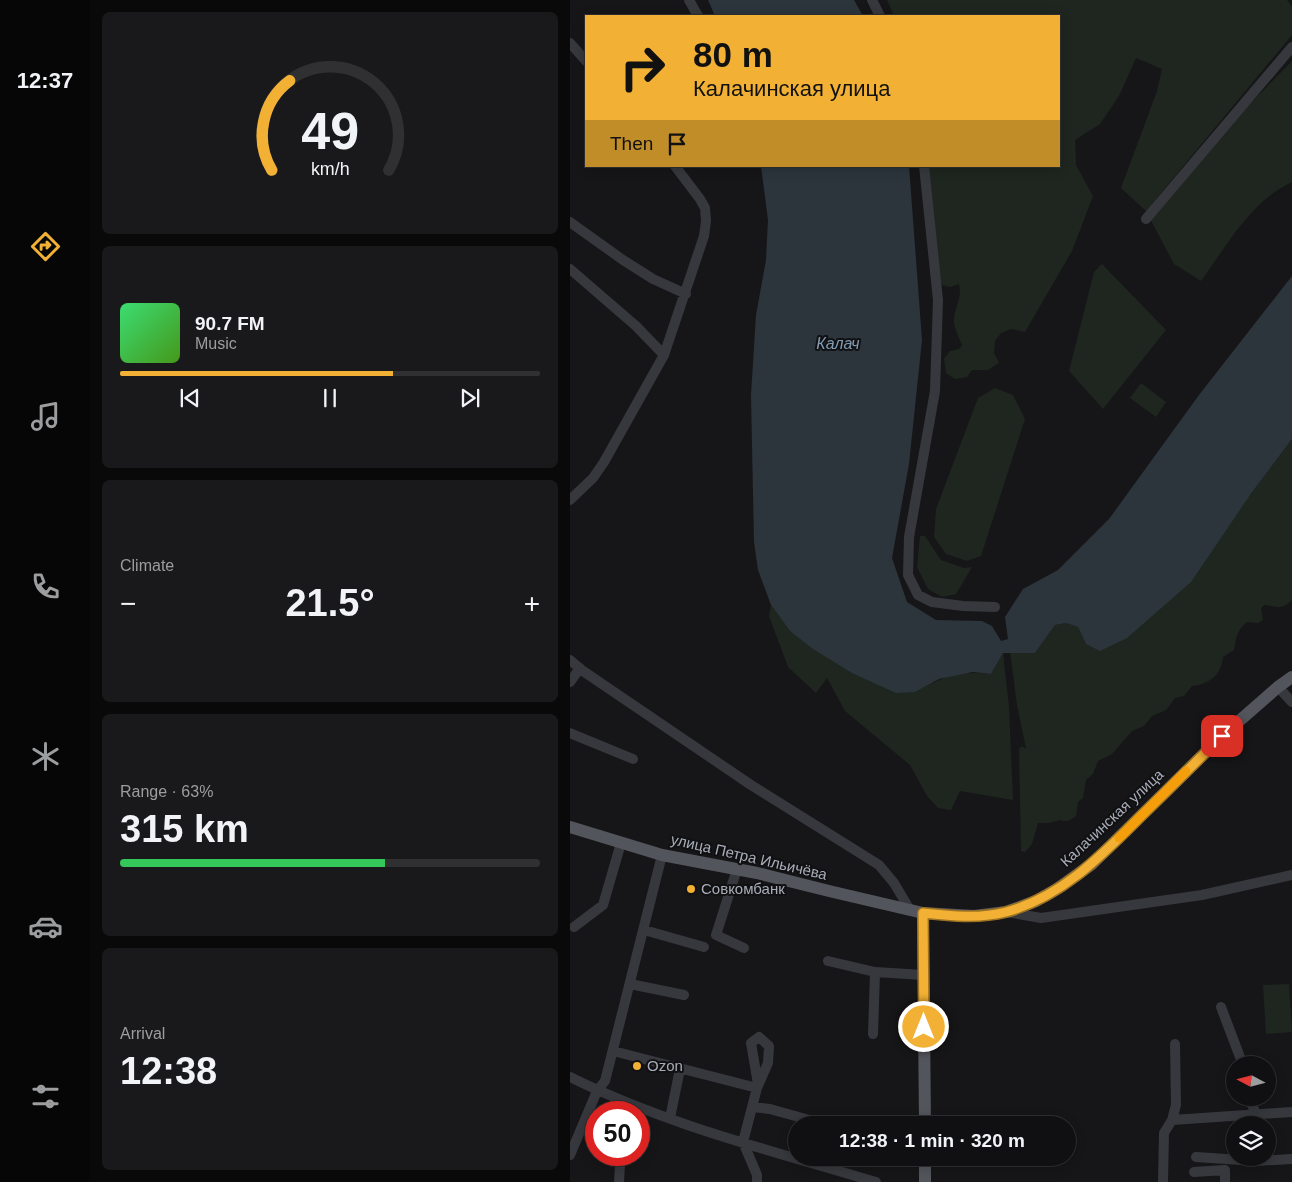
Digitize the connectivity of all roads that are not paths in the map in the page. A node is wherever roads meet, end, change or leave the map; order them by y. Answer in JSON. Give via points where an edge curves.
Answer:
{"nodes":[{"id":1,"x":689,"y":0,"type":"edge"},
{"id":2,"x":872,"y":0,"type":"edge"},
{"id":3,"x":697,"y":15,"type":"edge"},
{"id":4,"x":880,"y":15,"type":"edge"},
{"id":5,"x":570,"y":43,"type":"edge"},
{"id":6,"x":1292,"y":47,"type":"edge"},
{"id":7,"x":585,"y":60,"type":"edge"},
{"id":8,"x":924,"y":167,"type":"edge"},
{"id":9,"x":679,"y":168,"type":"edge"},
{"id":10,"x":1146,"y":220,"type":"dead end"},
{"id":11,"x":570,"y":222,"type":"edge"},
{"id":12,"x":570,"y":269,"type":"edge"},
{"id":13,"x":686,"y":294,"type":"junction"},
{"id":14,"x":664,"y":356,"type":"junction"},
{"id":15,"x":574,"y":492,"type":"edge"},
{"id":16,"x":570,"y":500,"type":"edge"},
{"id":17,"x":995,"y":607,"type":"dead end"},
{"id":18,"x":570,"y":660,"type":"edge"},
{"id":19,"x":580,"y":668,"type":"junction"},
{"id":20,"x":1292,"y":677,"type":"edge"},
{"id":21,"x":570,"y":682,"type":"edge"},
{"id":22,"x":1278,"y":687,"type":"junction"},
{"id":23,"x":1292,"y":702,"type":"edge"},
{"id":24,"x":570,"y":733,"type":"edge"},
{"id":25,"x":633,"y":758,"type":"dead end"},
{"id":26,"x":570,"y":827,"type":"edge"},
{"id":27,"x":621,"y":843,"type":"junction"},
{"id":28,"x":662,"y":854,"type":"junction"},
{"id":29,"x":737,"y":869,"type":"junction"},
{"id":30,"x":1292,"y":875,"type":"edge"},
{"id":31,"x":910,"y":910,"type":"junction"},
{"id":32,"x":1006,"y":912,"type":"junction"},
{"id":33,"x":923,"y":913,"type":"junction"},
{"id":34,"x":574,"y":927,"type":"dead end"},
{"id":35,"x":644,"y":930,"type":"junction"},
{"id":36,"x":704,"y":947,"type":"dead end"},
{"id":37,"x":744,"y":948,"type":"dead end"},
{"id":38,"x":828,"y":961,"type":"dead end"},
{"id":39,"x":875,"y":972,"type":"junction"},
{"id":40,"x":924,"y":975,"type":"junction"},
{"id":41,"x":630,"y":984,"type":"junction"},
{"id":42,"x":684,"y":995,"type":"dead end"},
{"id":43,"x":1221,"y":1007,"type":"dead end"},
{"id":44,"x":873,"y":1034,"type":"dead end"},
{"id":45,"x":1175,"y":1044,"type":"dead end"},
{"id":46,"x":613,"y":1051,"type":"junction"},
{"id":47,"x":1240,"y":1056,"type":"edge"},
{"id":48,"x":680,"y":1069,"type":"junction"},
{"id":49,"x":570,"y":1077,"type":"edge"},
{"id":50,"x":597,"y":1091,"type":"junction"},
{"id":51,"x":619,"y":1101,"type":"edge"},
{"id":52,"x":752,"y":1108,"type":"junction"},
{"id":53,"x":1292,"y":1112,"type":"edge"},
{"id":54,"x":650,"y":1113,"type":"edge"},
{"id":55,"x":795,"y":1116,"type":"edge"},
{"id":56,"x":924,"y":1116,"type":"edge"},
{"id":57,"x":1274,"y":1116,"type":"edge"},
{"id":58,"x":670,"y":1118,"type":"junction"},
{"id":59,"x":1172,"y":1120,"type":"junction"},
{"id":60,"x":1226,"y":1120,"type":"edge"},
{"id":61,"x":743,"y":1142,"type":"junction"},
{"id":62,"x":788,"y":1154,"type":"edge"},
{"id":63,"x":570,"y":1155,"type":"edge"},
{"id":64,"x":1196,"y":1157,"type":"dead end"},
{"id":65,"x":1226,"y":1158,"type":"edge"},
{"id":66,"x":1276,"y":1159,"type":"edge"},
{"id":67,"x":1292,"y":1159,"type":"edge"},
{"id":68,"x":620,"y":1166,"type":"edge"},
{"id":69,"x":831,"y":1166,"type":"edge"},
{"id":70,"x":925,"y":1166,"type":"edge"},
{"id":71,"x":1194,"y":1172,"type":"dead end"},
{"id":72,"x":619,"y":1182,"type":"edge"},
{"id":73,"x":757,"y":1182,"type":"edge"},
{"id":74,"x":876,"y":1182,"type":"edge"},
{"id":75,"x":925,"y":1182,"type":"edge"},
{"id":76,"x":1163,"y":1182,"type":"edge"},
{"id":77,"x":1225,"y":1182,"type":"edge"}],
"edges":[{"from":1,"to":3,"type":"street"},
{"from":2,"to":4,"type":"street"},
{"from":5,"to":7,"type":"street"},
{"from":6,"to":10,"type":"street"},
{"from":8,"to":17,"type":"street","via":[[938,300],[936,391],[909,536],[908,575],[918,595],[932,602]]},
{"from":9,"to":13,"type":"street","via":[[705,208],[706,221]]},
{"from":11,"to":13,"type":"street","via":[[623,260]]},
{"from":12,"to":14,"type":"street","via":[[636,326]]},
{"from":13,"to":14,"type":"street"},
{"from":14,"to":15,"type":"street","via":[[604,462],[593,478]]},
{"from":15,"to":16,"type":"street"},
{"from":18,"to":19,"type":"street"},
{"from":19,"to":21,"type":"street"},
{"from":19,"to":31,"type":"street","via":[[751,785],[879,865]]},
{"from":20,"to":22,"type":"main road","name":"Калачинская улица"},
{"from":22,"to":23,"type":"street"},
{"from":22,"to":32,"type":"main road","name":"Калачинская улица","via":[[1222,736],[1092,864],[1058,890]]},
{"from":24,"to":25,"type":"street"},
{"from":26,"to":27,"type":"main road","name":"улица Петра Ильичёва"},
{"from":27,"to":28,"type":"main road","name":"улица Петра Ильичёва"},
{"from":27,"to":34,"type":"street","via":[[603,906]]},
{"from":28,"to":29,"type":"main road","name":"улица Петра Ильичёва"},
{"from":28,"to":35,"type":"street"},
{"from":29,"to":31,"type":"main road","name":"улица Петра Ильичёва"},
{"from":29,"to":37,"type":"street","via":[[716,935]]},
{"from":30,"to":32,"type":"street","via":[[1202,895],[1041,918]]},
{"from":31,"to":33,"type":"main road","name":"улица Петра Ильичёва"},
{"from":32,"to":33,"type":"main road","name":"Калачинская улица","via":[[974,916]]},
{"from":33,"to":40,"type":"main road"},
{"from":35,"to":36,"type":"street"},
{"from":35,"to":41,"type":"street"},
{"from":38,"to":39,"type":"street"},
{"from":39,"to":40,"type":"street"},
{"from":39,"to":44,"type":"street"},
{"from":40,"to":56,"type":"main road"},
{"from":41,"to":42,"type":"street"},
{"from":41,"to":46,"type":"street"},
{"from":43,"to":47,"type":"street"},
{"from":45,"to":59,"type":"street","via":[[1176,1106]]},
{"from":46,"to":48,"type":"street"},
{"from":46,"to":50,"type":"street","via":[[606,1082]]},
{"from":48,"to":52,"type":"street","via":[[757,1088]]},
{"from":48,"to":58,"type":"street"},
{"from":49,"to":50,"type":"street"},
{"from":50,"to":51,"type":"street"},
{"from":50,"to":63,"type":"street"},
{"from":52,"to":55,"type":"street"},
{"from":52,"to":61,"type":"street"},
{"from":53,"to":57,"type":"street"},
{"from":54,"to":58,"type":"street"},
{"from":58,"to":61,"type":"street"},
{"from":59,"to":60,"type":"street"},
{"from":59,"to":76,"type":"street","via":[[1164,1132]]},
{"from":61,"to":62,"type":"street"},
{"from":61,"to":73,"type":"street","via":[[758,1175]]},
{"from":64,"to":65,"type":"street"},
{"from":66,"to":67,"type":"street"},
{"from":68,"to":72,"type":"street"},
{"from":69,"to":74,"type":"street"},
{"from":70,"to":75,"type":"main road"},
{"from":71,"to":77,"type":"street","via":[[1225,1170]]}]}
